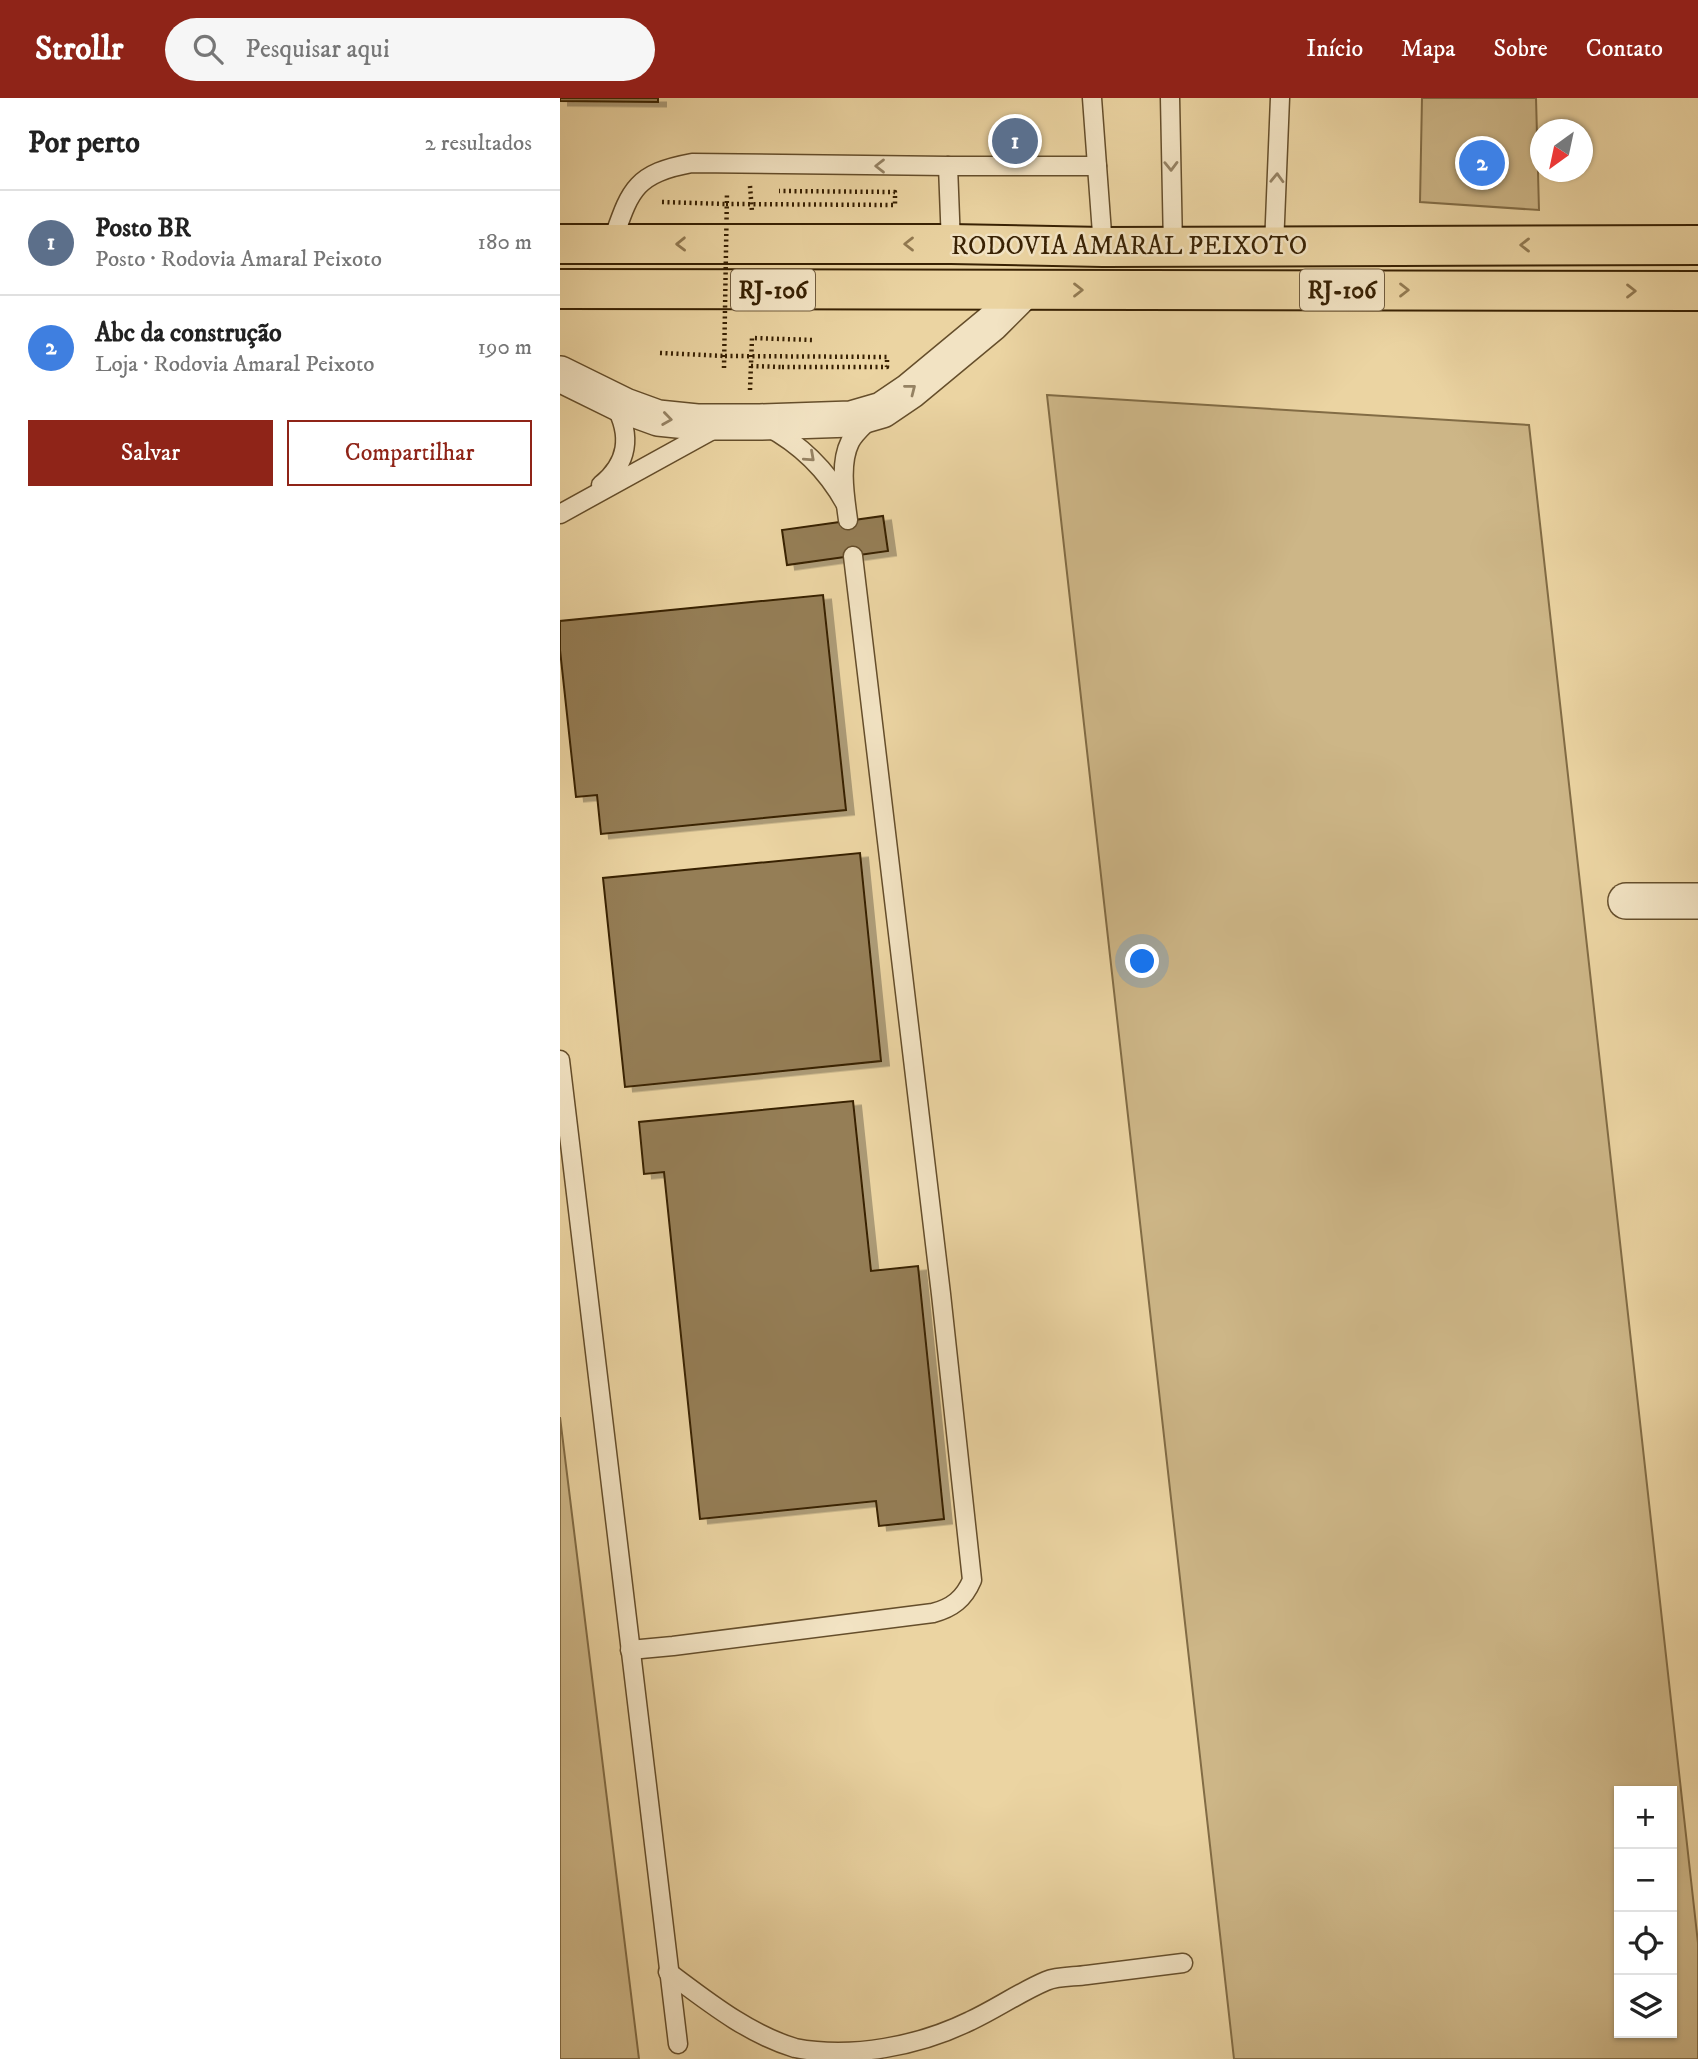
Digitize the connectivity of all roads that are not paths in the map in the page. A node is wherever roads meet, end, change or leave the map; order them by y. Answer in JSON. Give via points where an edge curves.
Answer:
{"nodes":[{"id":1,"x":1092,"y":98,"type":"edge"},
{"id":2,"x":1170,"y":98,"type":"edge"},
{"id":3,"x":1280,"y":98,"type":"edge"},
{"id":4,"x":948,"y":166,"type":"junction"},
{"id":5,"x":1097,"y":166,"type":"junction"},
{"id":6,"x":560,"y":244,"type":"edge"},
{"id":7,"x":951,"y":244,"type":"junction"},
{"id":8,"x":611,"y":245,"type":"junction"},
{"id":9,"x":1698,"y":245,"type":"edge"},
{"id":10,"x":1274,"y":246,"type":"junction"},
{"id":11,"x":1103,"y":247,"type":"junction"},
{"id":12,"x":1173,"y":247,"type":"junction"},
{"id":13,"x":560,"y":289,"type":"edge"},
{"id":14,"x":1025,"y":290,"type":"junction"},
{"id":15,"x":1698,"y":291,"type":"edge"},
{"id":16,"x":560,"y":373,"type":"edge"},
{"id":17,"x":612,"y":399,"type":"junction"},
{"id":18,"x":882,"y":410,"type":"junction"},
{"id":19,"x":743,"y":422,"type":"junction"},
{"id":20,"x":582,"y":501,"type":"junction"},
{"id":21,"x":560,"y":514,"type":"edge"},
{"id":22,"x":853,"y":556,"type":"dead end"},
{"id":23,"x":1626,"y":901,"type":"dead end"},
{"id":24,"x":1698,"y":901,"type":"edge"},
{"id":25,"x":560,"y":1059,"type":"edge"},
{"id":26,"x":630,"y":1650,"type":"junction"},
{"id":27,"x":1182,"y":1963,"type":"dead end"},
{"id":28,"x":668,"y":1972,"type":"junction"},
{"id":29,"x":678,"y":2044,"type":"dead end"}],
"edges":[{"from":1,"to":5,"type":"lane"},
{"from":2,"to":12,"type":"lane","one_way":true},
{"from":10,"to":3,"type":"lane","one_way":true},
{"from":4,"to":5,"type":"lane"},
{"from":4,"to":7,"type":"lane"},
{"from":4,"to":8,"type":"lane","one_way":true,"via":[[677,166],[638,184],[629,195]]},
{"from":5,"to":11,"type":"lane"},
{"from":6,"to":8,"type":"highway","name":"RODOVIA AMARAL PEIXOTO","number":"RJ-106"},
{"from":7,"to":8,"type":"highway","name":"RODOVIA AMARAL PEIXOTO","number":"RJ-106","one_way":true},
{"from":7,"to":11,"type":"highway","name":"RODOVIA AMARAL PEIXOTO","number":"RJ-106"},
{"from":9,"to":10,"type":"highway","name":"RODOVIA AMARAL PEIXOTO","number":"RJ-106","one_way":true},
{"from":10,"to":12,"type":"highway","name":"RODOVIA AMARAL PEIXOTO","number":"RJ-106"},
{"from":11,"to":12,"type":"highway","name":"RODOVIA AMARAL PEIXOTO","number":"RJ-106"},
{"from":13,"to":14,"type":"highway","name":"RODOVIA AMARAL PEIXOTO","number":"RJ-106"},
{"from":14,"to":15,"type":"highway","name":"RODOVIA AMARAL PEIXOTO","number":"RJ-106","one_way":true},
{"from":18,"to":14,"type":"street","one_way":true,"via":[[992,323]]},
{"from":16,"to":17,"type":"street"},
{"from":17,"to":19,"type":"street","one_way":true,"via":[[658,418]]},
{"from":17,"to":20,"type":"lane","via":[[623,423],[624,453],[610,478]]},
{"from":18,"to":19,"type":"street","via":[[850,419]]},
{"from":19,"to":18,"type":"lane","one_way":true,"via":[[793,443],[819,465],[847,513],[845,470],[850,442]]},
{"from":19,"to":20,"type":"lane"},
{"from":20,"to":21,"type":"lane"},
{"from":22,"to":26,"type":"lane","via":[[972,1580],[957,1602],[933,1613]]},
{"from":23,"to":24,"type":"street"},
{"from":25,"to":26,"type":"lane"},
{"from":26,"to":28,"type":"lane"},
{"from":27,"to":28,"type":"lane","via":[[1048,1980],[940,2034],[900,2046],[840,2055],[796,2048],[763,2035]]},
{"from":28,"to":29,"type":"lane"}]}
